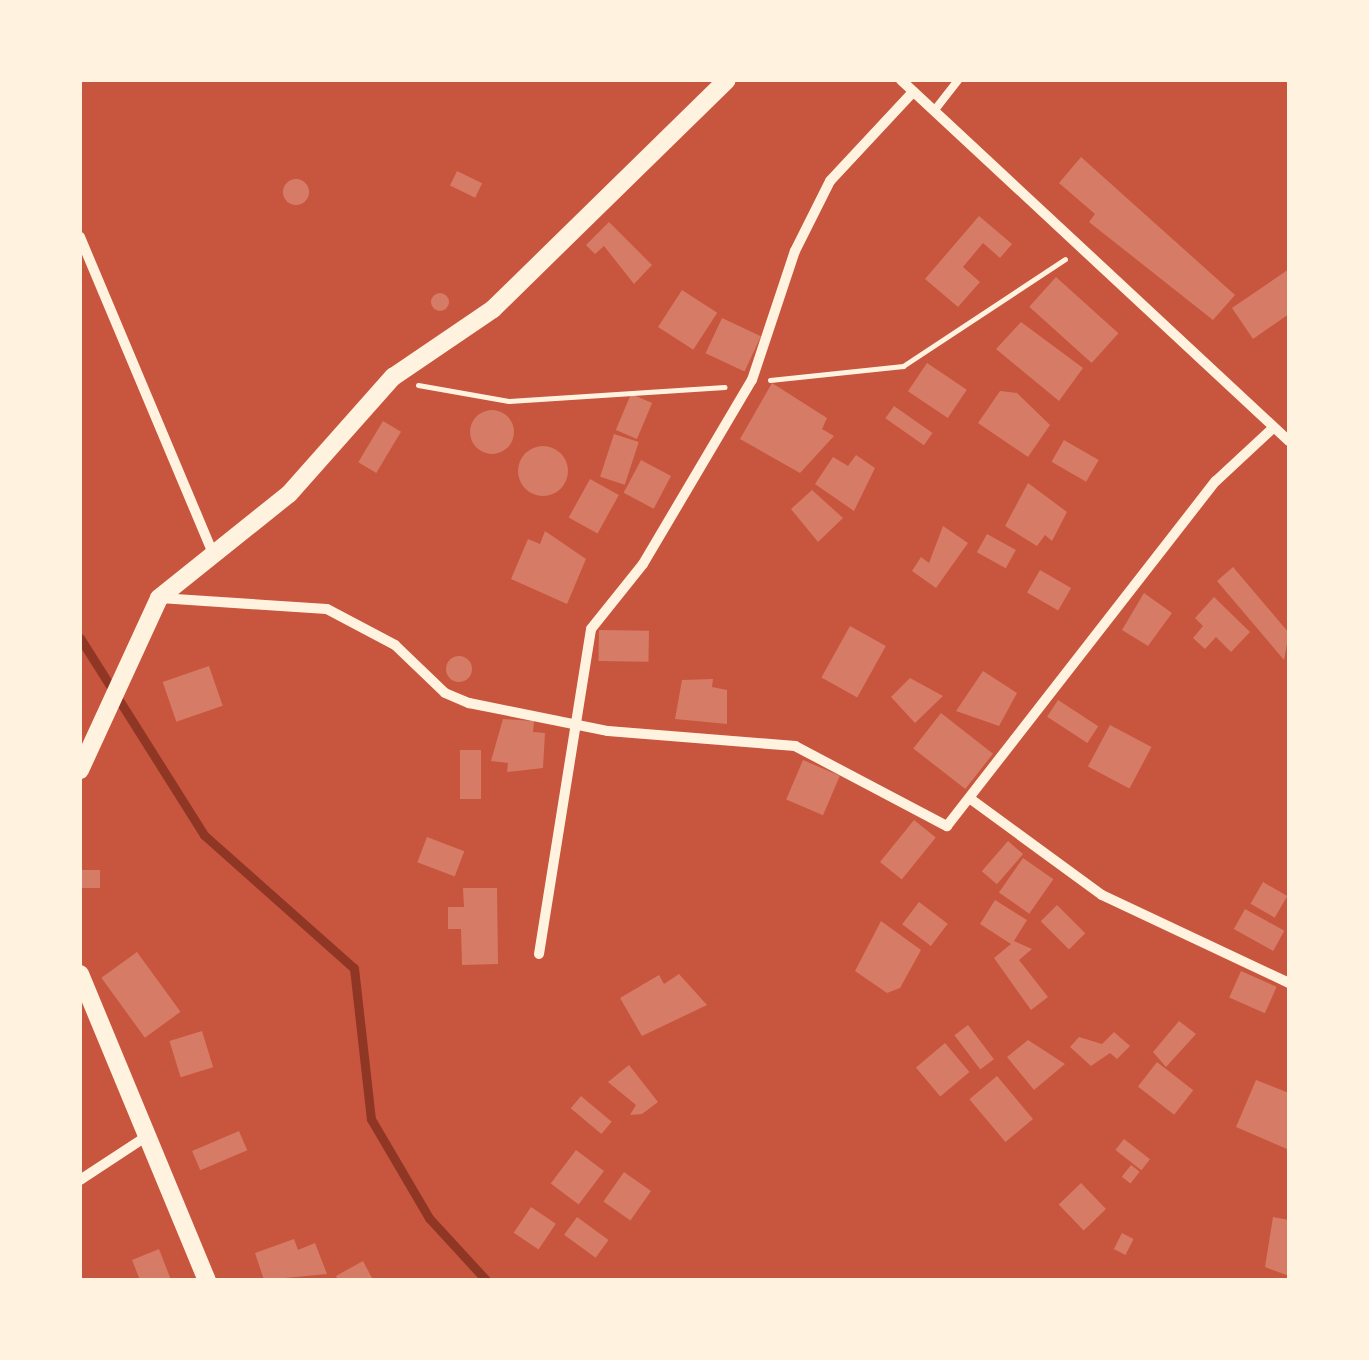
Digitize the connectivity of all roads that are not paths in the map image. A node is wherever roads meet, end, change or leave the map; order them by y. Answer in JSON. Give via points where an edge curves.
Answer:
{"nodes":[{"id":1,"x":726,"y":80,"type":"edge"},
{"id":2,"x":900,"y":80,"type":"edge"},
{"id":3,"x":958,"y":80,"type":"edge"},
{"id":4,"x":913,"y":92,"type":"junction"},
{"id":5,"x":934,"y":111,"type":"junction"},
{"id":6,"x":80,"y":236,"type":"edge"},
{"id":7,"x":1273,"y":428,"type":"junction"},
{"id":8,"x":1289,"y":441,"type":"edge"},
{"id":9,"x":212,"y":551,"type":"junction"},
{"id":10,"x":159,"y":598,"type":"junction"},
{"id":11,"x":573,"y":723,"type":"junction"},
{"id":12,"x":80,"y":770,"type":"edge"},
{"id":13,"x":972,"y":800,"type":"junction"},
{"id":14,"x":539,"y":954,"type":"dead end"},
{"id":15,"x":80,"y":974,"type":"edge"},
{"id":16,"x":1289,"y":982,"type":"edge"},
{"id":17,"x":147,"y":1136,"type":"junction"},
{"id":18,"x":80,"y":1180,"type":"edge"},
{"id":19,"x":207,"y":1280,"type":"edge"}],
"edges":[{"from":1,"to":9,"type":"street","via":[[493,308],[393,377],[289,494]]},
{"from":2,"to":4,"type":"street"},
{"from":3,"to":5,"type":"lane"},
{"from":4,"to":5,"type":"street"},
{"from":4,"to":11,"type":"street","via":[[830,181],[794,251],[748,384],[666,528],[592,629]]},
{"from":5,"to":7,"type":"street"},
{"from":6,"to":9,"type":"street"},
{"from":7,"to":8,"type":"street"},
{"from":7,"to":13,"type":"street","via":[[1192,511]]},
{"from":9,"to":10,"type":"street"},
{"from":10,"to":11,"type":"street","via":[[327,609],[395,645],[444,693]]},
{"from":10,"to":12,"type":"street","via":[[119,669]]},
{"from":11,"to":13,"type":"street","via":[[816,752],[893,804],[946,826]]},
{"from":11,"to":14,"type":"street"},
{"from":13,"to":16,"type":"street","via":[[1102,895]]},
{"from":15,"to":17,"type":"street"},
{"from":17,"to":18,"type":"street"},
{"from":17,"to":19,"type":"street"}]}
